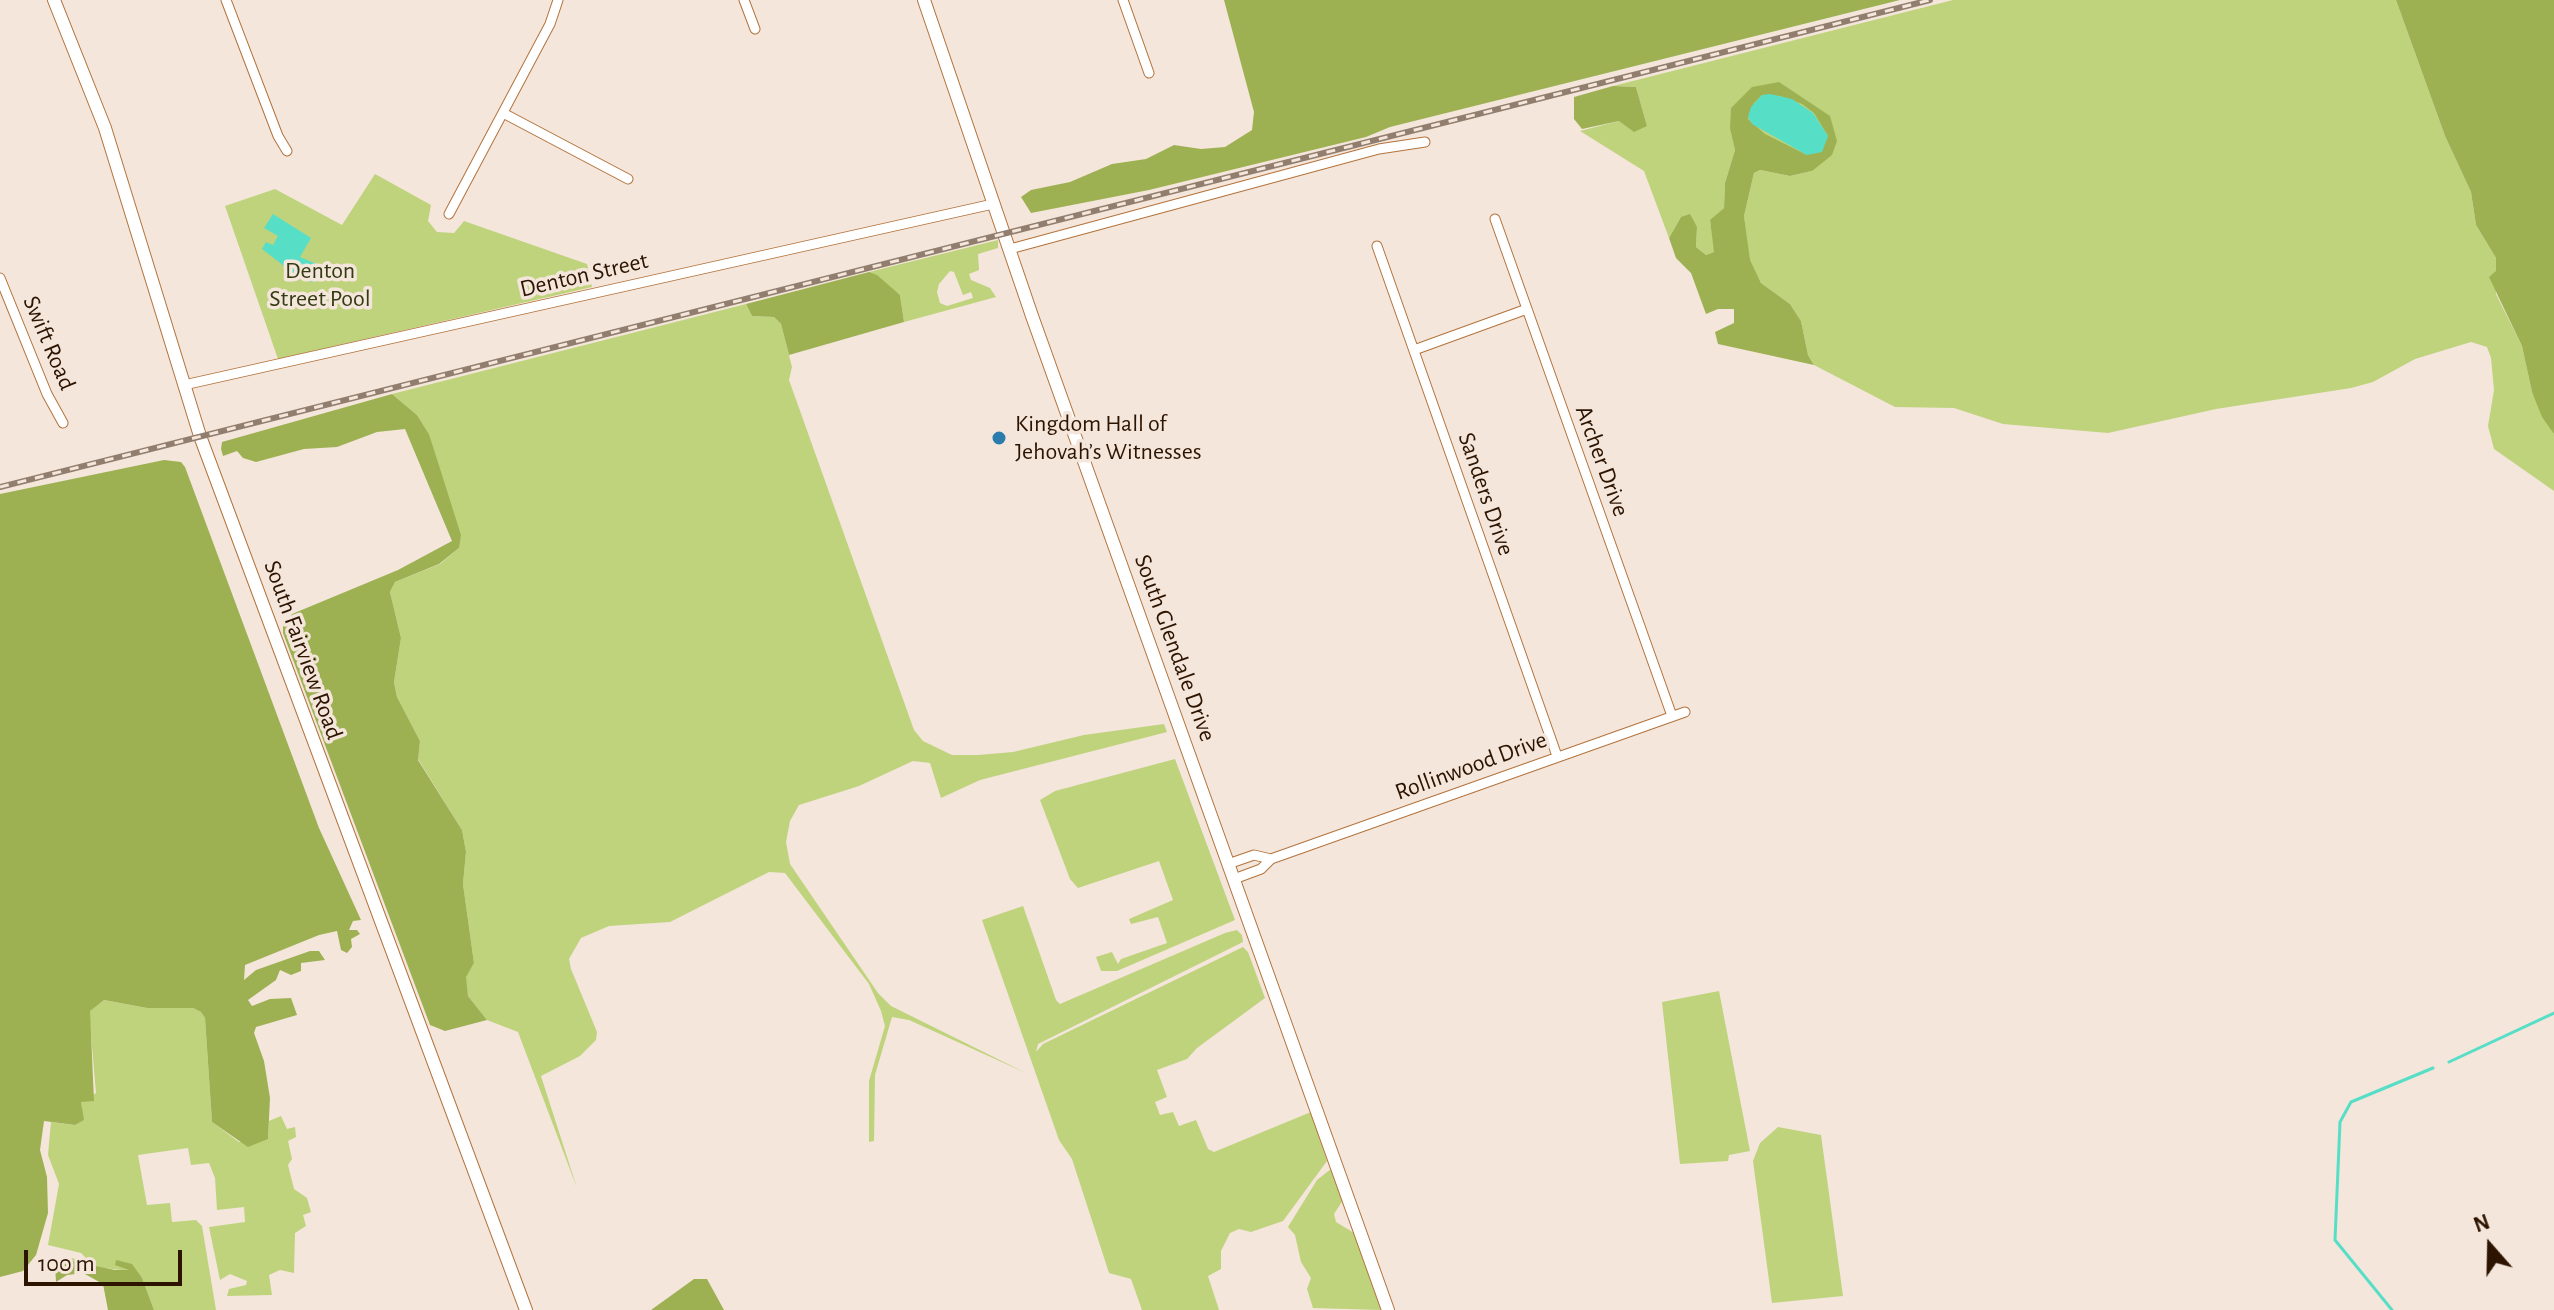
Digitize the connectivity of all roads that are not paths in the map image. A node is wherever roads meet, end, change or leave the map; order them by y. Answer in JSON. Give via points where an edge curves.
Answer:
{"nodes":[{"id":1,"x":54,"y":0,"type":"edge"},
{"id":2,"x":226,"y":0,"type":"edge"},
{"id":3,"x":558,"y":0,"type":"edge"},
{"id":4,"x":744,"y":0,"type":"edge"},
{"id":5,"x":924,"y":0,"type":"edge"},
{"id":6,"x":1123,"y":0,"type":"edge"},
{"id":7,"x":755,"y":29,"type":"dead end"},
{"id":8,"x":1149,"y":73,"type":"dead end"},
{"id":9,"x":503,"y":113,"type":"junction"},
{"id":10,"x":1425,"y":142,"type":"dead end"},
{"id":11,"x":287,"y":151,"type":"dead end"},
{"id":12,"x":628,"y":179,"type":"dead end"},
{"id":13,"x":993,"y":204,"type":"junction"},
{"id":14,"x":449,"y":214,"type":"dead end"},
{"id":15,"x":1495,"y":219,"type":"dead end"},
{"id":16,"x":1377,"y":246,"type":"dead end"},
{"id":17,"x":1010,"y":249,"type":"junction"},
{"id":18,"x":0,"y":278,"type":"edge"},
{"id":19,"x":2,"y":290,"type":"edge"},
{"id":20,"x":1527,"y":309,"type":"junction"},
{"id":21,"x":1414,"y":350,"type":"junction"},
{"id":22,"x":184,"y":385,"type":"junction"},
{"id":23,"x":63,"y":423,"type":"dead end"},
{"id":24,"x":1685,"y":712,"type":"dead end"},
{"id":25,"x":1672,"y":716,"type":"junction"},
{"id":26,"x":1557,"y":756,"type":"junction"},
{"id":27,"x":1271,"y":859,"type":"junction"},
{"id":28,"x":1228,"y":864,"type":"junction"},
{"id":29,"x":1234,"y":879,"type":"junction"},
{"id":30,"x":526,"y":1310,"type":"edge"},
{"id":31,"x":1388,"y":1310,"type":"edge"}],
"edges":[{"from":1,"to":22,"type":"street","name":"South Fairview Road","via":[[105,128]]},
{"from":2,"to":11,"type":"street"},
{"from":3,"to":9,"type":"street"},
{"from":4,"to":7,"type":"street"},
{"from":5,"to":13,"type":"street","name":"South Glendale Drive"},
{"from":6,"to":8,"type":"street"},
{"from":9,"to":12,"type":"street"},
{"from":9,"to":14,"type":"street"},
{"from":10,"to":17,"type":"street","via":[[1379,149]]},
{"from":13,"to":17,"type":"street","name":"South Glendale Drive"},
{"from":13,"to":22,"type":"street","name":"Denton Street"},
{"from":15,"to":20,"type":"street","name":"Archer Drive"},
{"from":16,"to":21,"type":"street","name":"Sanders Drive"},
{"from":17,"to":28,"type":"street","name":"South Glendale Drive"},
{"from":18,"to":19,"type":"street","name":"Swift Road"},
{"from":19,"to":23,"type":"street","name":"Swift Road"},
{"from":20,"to":21,"type":"street"},
{"from":20,"to":25,"type":"street","name":"Archer Drive"},
{"from":21,"to":26,"type":"street","name":"Sanders Drive"},
{"from":22,"to":30,"type":"street","name":"South Fairview Road"},
{"from":24,"to":25,"type":"street","name":"Rollinwood Drive"},
{"from":25,"to":26,"type":"street","name":"Rollinwood Drive"},
{"from":26,"to":27,"type":"street","name":"Rollinwood Drive"},
{"from":27,"to":28,"type":"street","name":"Rollinwood Drive","via":[[1254,855]]},
{"from":27,"to":29,"type":"street","name":"Rollinwood Drive","via":[[1261,869]]},
{"from":28,"to":29,"type":"street","name":"South Glendale Drive"},
{"from":29,"to":31,"type":"street","name":"South Glendale Drive"}]}
